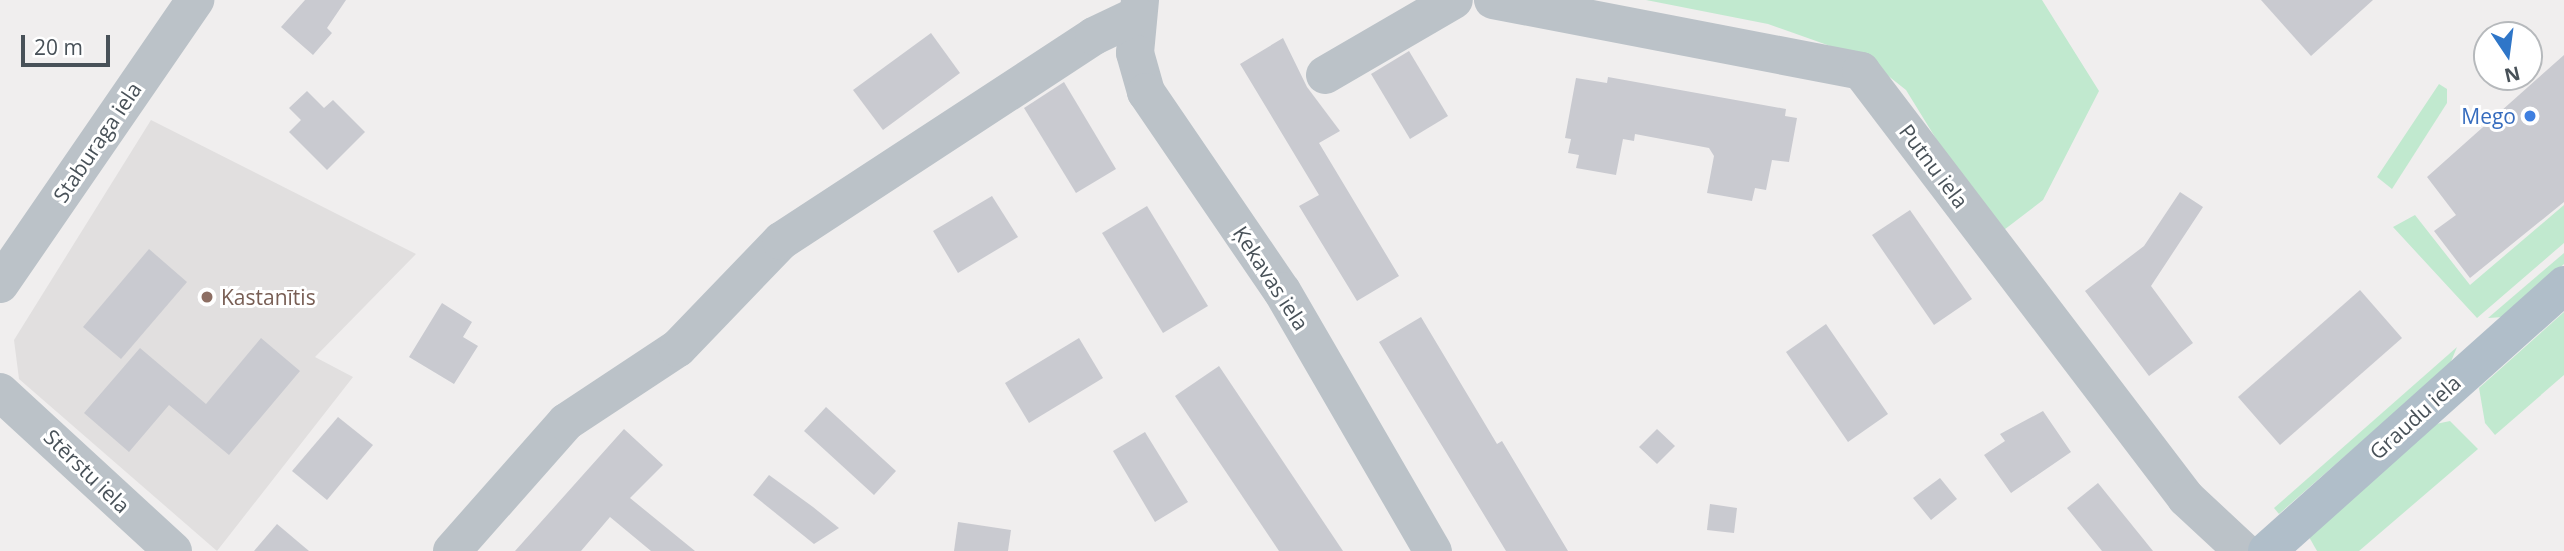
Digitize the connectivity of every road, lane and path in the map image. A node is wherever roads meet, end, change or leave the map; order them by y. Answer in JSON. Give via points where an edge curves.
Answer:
{"nodes":[{"id":1,"x":195,"y":0,"type":"edge"},
{"id":2,"x":1454,"y":0,"type":"edge"},
{"id":3,"x":1493,"y":0,"type":"edge"},
{"id":4,"x":1138,"y":8,"type":"edge"},
{"id":5,"x":1325,"y":75,"type":"dead end"},
{"id":6,"x":0,"y":284,"type":"edge"},
{"id":7,"x":2564,"y":285,"type":"edge"},
{"id":8,"x":0,"y":392,"type":"edge"},
{"id":9,"x":173,"y":551,"type":"edge"},
{"id":10,"x":452,"y":551,"type":"edge"},
{"id":11,"x":1433,"y":551,"type":"edge"},
{"id":12,"x":2243,"y":551,"type":"edge"},
{"id":13,"x":2267,"y":551,"type":"edge"}],
"edges":[{"from":1,"to":6,"type":"street","name":"Staburaga iela"},
{"from":2,"to":5,"type":"street"},
{"from":3,"to":12,"type":"street","name":"Putnu iela","via":[[1861,71],[2186,498]]},
{"from":4,"to":10,"type":"street","via":[[781,241],[678,348],[566,422]]},
{"from":4,"to":11,"type":"street","name":"Ķekavas iela","via":[[1135,53],[1146,92],[1282,291]]},
{"from":7,"to":13,"type":"main road","name":"Graudu iela"},
{"from":8,"to":9,"type":"street","name":"Stērstu iela"}]}
